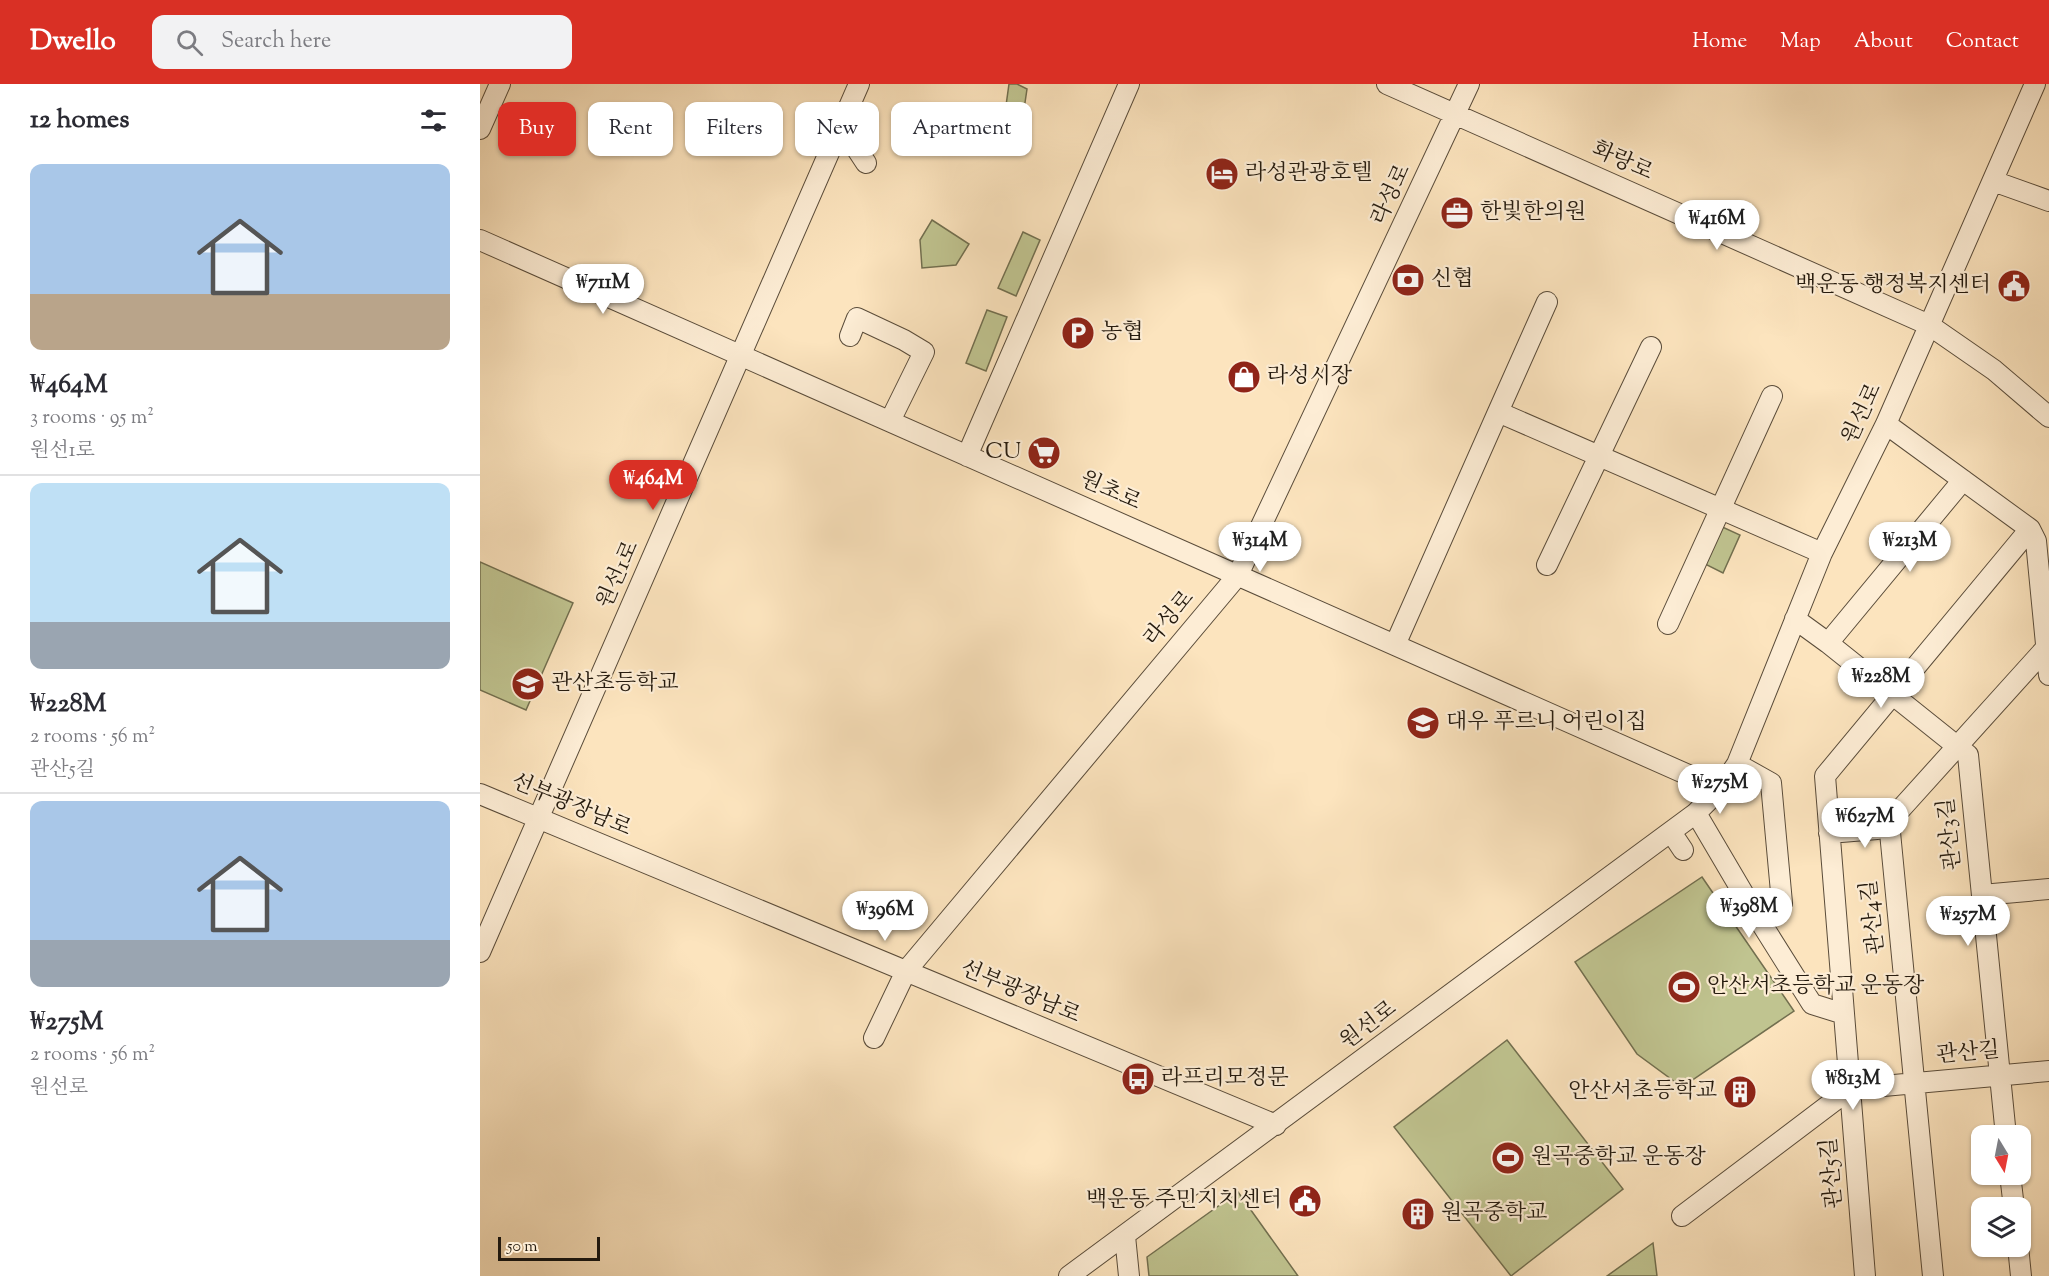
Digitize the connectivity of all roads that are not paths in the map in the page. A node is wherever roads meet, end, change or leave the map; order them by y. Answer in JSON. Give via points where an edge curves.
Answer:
{"nodes":[{"id":1,"x":500,"y":84,"type":"edge"},
{"id":2,"x":859,"y":84,"type":"edge"},
{"id":3,"x":1129,"y":84,"type":"edge"},
{"id":4,"x":1387,"y":84,"type":"edge"},
{"id":5,"x":1469,"y":84,"type":"edge"},
{"id":6,"x":2035,"y":84,"type":"edge"},
{"id":7,"x":851,"y":102,"type":"edge"},
{"id":8,"x":1456,"y":115,"type":"junction"},
{"id":9,"x":480,"y":129,"type":"edge"},
{"id":10,"x":828,"y":156,"type":"edge"},
{"id":11,"x":861,"y":156,"type":"edge"},
{"id":12,"x":866,"y":163,"type":"dead end"},
{"id":13,"x":1993,"y":181,"type":"junction"},
{"id":14,"x":2049,"y":201,"type":"edge"},
{"id":15,"x":480,"y":240,"type":"edge"},
{"id":16,"x":1547,"y":302,"type":"dead end"},
{"id":17,"x":1929,"y":325,"type":"junction"},
{"id":18,"x":850,"y":336,"type":"dead end"},
{"id":19,"x":1651,"y":347,"type":"dead end"},
{"id":20,"x":741,"y":355,"type":"junction"},
{"id":21,"x":1772,"y":396,"type":"dead end"},
{"id":22,"x":1498,"y":412,"type":"junction"},
{"id":23,"x":2049,"y":417,"type":"edge"},
{"id":24,"x":890,"y":422,"type":"junction"},
{"id":25,"x":1886,"y":424,"type":"junction"},
{"id":26,"x":967,"y":456,"type":"junction"},
{"id":27,"x":1600,"y":456,"type":"junction"},
{"id":28,"x":1963,"y":480,"type":"junction"},
{"id":29,"x":1722,"y":509,"type":"junction"},
{"id":30,"x":2030,"y":529,"type":"junction"},
{"id":31,"x":2043,"y":552,"type":"edge"},
{"id":32,"x":1822,"y":553,"type":"junction"},
{"id":33,"x":1548,"y":565,"type":"dead end"},
{"id":34,"x":1238,"y":575,"type":"junction"},
{"id":35,"x":1795,"y":619,"type":"junction"},
{"id":36,"x":1668,"y":624,"type":"dead end"},
{"id":37,"x":1828,"y":643,"type":"junction"},
{"id":38,"x":2047,"y":643,"type":"edge"},
{"id":39,"x":1395,"y":645,"type":"junction"},
{"id":40,"x":2049,"y":675,"type":"edge"},
{"id":41,"x":1892,"y":695,"type":"junction"},
{"id":42,"x":1958,"y":746,"type":"junction"},
{"id":43,"x":1737,"y":764,"type":"junction"},
{"id":44,"x":1720,"y":789,"type":"junction"},
{"id":45,"x":480,"y":794,"type":"edge"},
{"id":46,"x":1696,"y":813,"type":"junction"},
{"id":47,"x":539,"y":818,"type":"junction"},
{"id":48,"x":1889,"y":822,"type":"junction"},
{"id":49,"x":1671,"y":832,"type":"junction"},
{"id":50,"x":1829,"y":833,"type":"junction"},
{"id":51,"x":1683,"y":850,"type":"dead end"},
{"id":52,"x":2049,"y":889,"type":"edge"},
{"id":53,"x":1982,"y":895,"type":"junction"},
{"id":54,"x":1756,"y":915,"type":"junction"},
{"id":55,"x":480,"y":952,"type":"edge"},
{"id":56,"x":906,"y":971,"type":"junction"},
{"id":57,"x":1844,"y":1014,"type":"junction"},
{"id":58,"x":874,"y":1038,"type":"dead end"},
{"id":59,"x":2049,"y":1071,"type":"edge"},
{"id":60,"x":2000,"y":1075,"type":"junction"},
{"id":61,"x":1914,"y":1083,"type":"junction"},
{"id":62,"x":1850,"y":1089,"type":"junction"},
{"id":63,"x":1276,"y":1125,"type":"junction"},
{"id":64,"x":2006,"y":1125,"type":"edge"},
{"id":65,"x":1682,"y":1216,"type":"dead end"},
{"id":66,"x":1125,"y":1236,"type":"junction"},
{"id":67,"x":2019,"y":1257,"type":"edge"},
{"id":68,"x":1069,"y":1276,"type":"edge"},
{"id":69,"x":1129,"y":1276,"type":"edge"},
{"id":70,"x":1866,"y":1276,"type":"edge"},
{"id":71,"x":1933,"y":1276,"type":"edge"},
{"id":72,"x":2021,"y":1276,"type":"edge"}],
"edges":[{"from":1,"to":9,"type":"street"},
{"from":2,"to":7,"type":"street","name":"원선1로"},
{"from":3,"to":26,"type":"street"},
{"from":4,"to":8,"type":"street","name":"화랑로"},
{"from":5,"to":8,"type":"street","name":"라성로"},
{"from":6,"to":13,"type":"street","name":"원선로"},
{"from":8,"to":17,"type":"street","name":"화랑로"},
{"from":8,"to":34,"type":"street","name":"라성로"},
{"from":10,"to":20,"type":"street","name":"원선1로"},
{"from":11,"to":12,"type":"street"},
{"from":13,"to":14,"type":"street"},
{"from":13,"to":17,"type":"street","name":"원선로"},
{"from":15,"to":20,"type":"street","name":"원초로"},
{"from":16,"to":22,"type":"street"},
{"from":17,"to":23,"type":"street","name":"화랑로","via":[[1994,370]]},
{"from":17,"to":25,"type":"street","name":"원선로"},
{"from":18,"to":24,"type":"street","via":[[857,318],[924,352]]},
{"from":19,"to":27,"type":"street"},
{"from":20,"to":24,"type":"street","name":"원초로"},
{"from":20,"to":47,"type":"street","name":"원선1로"},
{"from":21,"to":29,"type":"street"},
{"from":22,"to":27,"type":"street"},
{"from":22,"to":39,"type":"street"},
{"from":24,"to":26,"type":"street","name":"원초로"},
{"from":25,"to":28,"type":"street"},
{"from":25,"to":32,"type":"street","name":"원선로"},
{"from":26,"to":34,"type":"street","name":"원초로"},
{"from":27,"to":29,"type":"street"},
{"from":27,"to":33,"type":"street"},
{"from":28,"to":30,"type":"street"},
{"from":28,"to":37,"type":"street"},
{"from":29,"to":32,"type":"street"},
{"from":29,"to":36,"type":"street"},
{"from":30,"to":31,"type":"street"},
{"from":30,"to":41,"type":"street","name":"관산5길"},
{"from":31,"to":38,"type":"street"},
{"from":32,"to":35,"type":"street","name":"원선로"},
{"from":34,"to":39,"type":"street","name":"원초로"},
{"from":34,"to":56,"type":"street","name":"라성로"},
{"from":35,"to":37,"type":"street"},
{"from":35,"to":43,"type":"street","name":"원선로"},
{"from":37,"to":41,"type":"street"},
{"from":38,"to":40,"type":"street"},
{"from":38,"to":42,"type":"street"},
{"from":39,"to":44,"type":"street","name":"원초로"},
{"from":41,"to":42,"type":"street"},
{"from":41,"to":50,"type":"street","name":"관산5길","via":[[1824,776]]},
{"from":42,"to":48,"type":"street"},
{"from":42,"to":53,"type":"street","name":"관산3길","via":[[1968,755]]},
{"from":43,"to":44,"type":"street","name":"원선로"},
{"from":43,"to":54,"type":"street","via":[[1771,783],[1782,903]]},
{"from":44,"to":46,"type":"street","name":"원선로"},
{"from":45,"to":47,"type":"street","name":"선부광장남로"},
{"from":46,"to":49,"type":"street","name":"원선로"},
{"from":46,"to":54,"type":"street"},
{"from":47,"to":55,"type":"street","name":"원선1로"},
{"from":47,"to":56,"type":"street","name":"선부광장남로"},
{"from":48,"to":50,"type":"street","via":[[1877,829]]},
{"from":48,"to":61,"type":"street","name":"관산4길"},
{"from":49,"to":51,"type":"street"},
{"from":49,"to":63,"type":"street","name":"원선로","via":[[1379,1058]]},
{"from":50,"to":57,"type":"street","name":"관산5길"},
{"from":52,"to":53,"type":"street"},
{"from":53,"to":60,"type":"street","name":"관산3길"},
{"from":54,"to":57,"type":"street","via":[[1812,1004]]},
{"from":56,"to":58,"type":"street","name":"라성로"},
{"from":56,"to":63,"type":"street","name":"선부광장남로"},
{"from":57,"to":62,"type":"street","name":"관산5길"},
{"from":59,"to":60,"type":"street","name":"관산길"},
{"from":60,"to":61,"type":"street","name":"관산길"},
{"from":60,"to":64,"type":"street","name":"관산3길"},
{"from":61,"to":62,"type":"street","name":"관산길"},
{"from":61,"to":71,"type":"street","name":"관산4길"},
{"from":62,"to":65,"type":"street"},
{"from":62,"to":70,"type":"street","name":"관산5길"},
{"from":63,"to":66,"type":"street","name":"원선로"},
{"from":66,"to":68,"type":"street","name":"원선로"},
{"from":66,"to":69,"type":"street"},
{"from":67,"to":72,"type":"street"}]}
